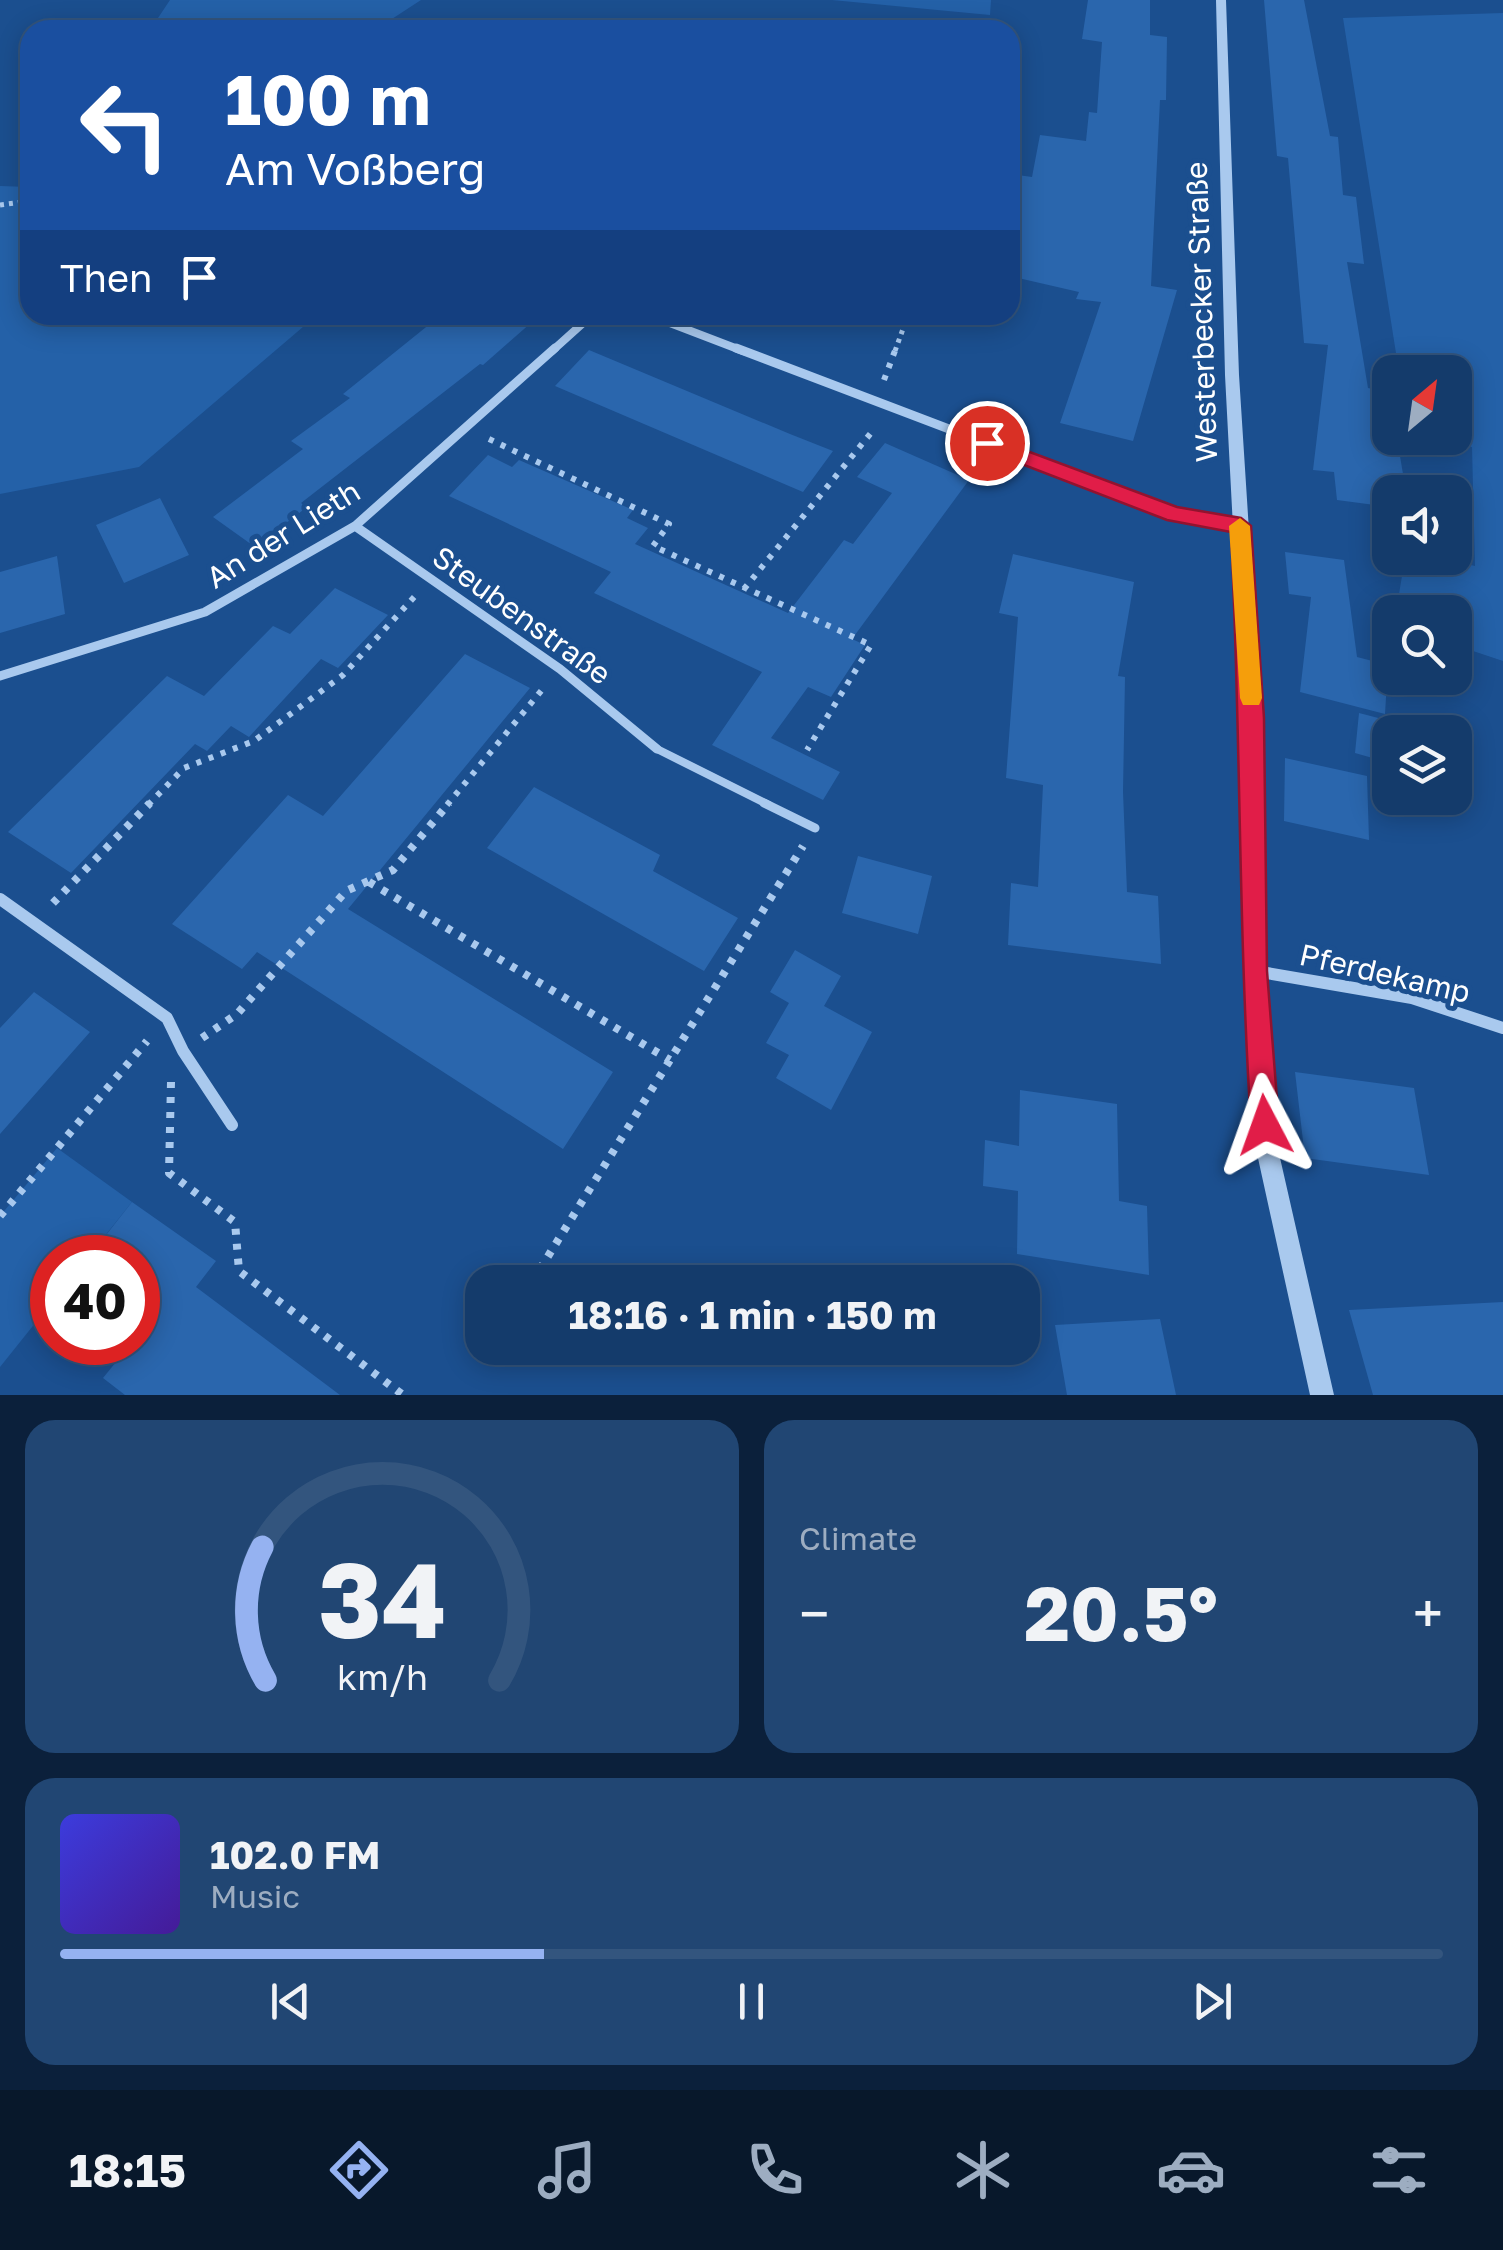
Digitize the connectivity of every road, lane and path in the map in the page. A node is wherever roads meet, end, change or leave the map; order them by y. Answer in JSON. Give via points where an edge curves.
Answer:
{"nodes":[{"id":1,"x":1221,"y":0,"type":"edge"},
{"id":2,"x":581,"y":325,"type":"edge"},
{"id":3,"x":675,"y":325,"type":"edge"},
{"id":4,"x":904,"y":325,"type":"edge"},
{"id":5,"x":876,"y":402,"type":"junction"},
{"id":6,"x":892,"y":407,"type":"junction"},
{"id":7,"x":466,"y":428,"type":"junction"},
{"id":8,"x":355,"y":526,"type":"junction"},
{"id":9,"x":1241,"y":526,"type":"junction"},
{"id":10,"x":431,"y":579,"type":"junction"},
{"id":11,"x":744,"y":588,"type":"junction"},
{"id":12,"x":560,"y":669,"type":"junction"},
{"id":13,"x":0,"y":676,"type":"edge"},
{"id":14,"x":658,"y":749,"type":"joint"},
{"id":15,"x":807,"y":750,"type":"dead end"},
{"id":16,"x":814,"y":828,"type":"joint"},
{"id":17,"x":368,"y":881,"type":"junction"},
{"id":18,"x":0,"y":899,"type":"edge"},
{"id":19,"x":34,"y":923,"type":"junction"},
{"id":20,"x":1254,"y":971,"type":"junction"},
{"id":21,"x":167,"y":1018,"type":"junction"},
{"id":22,"x":1503,"y":1028,"type":"edge"},
{"id":23,"x":183,"y":1051,"type":"junction"},
{"id":24,"x":670,"y":1060,"type":"junction"},
{"id":25,"x":232,"y":1125,"type":"dead end"},
{"id":26,"x":0,"y":1216,"type":"edge"},
{"id":27,"x":543,"y":1265,"type":"edge"},
{"id":28,"x":403,"y":1395,"type":"edge"},
{"id":29,"x":1322,"y":1395,"type":"edge"}],
"edges":[{"from":1,"to":9,"type":"street","name":"Westerbecker Straße"},
{"from":2,"to":7,"type":"street","name":"An der Lieth"},
{"from":3,"to":5,"type":"street"},
{"from":4,"to":5,"type":"path"},
{"from":5,"to":6,"type":"street"},
{"from":6,"to":9,"type":"street","via":[[1175,514]]},
{"from":6,"to":11,"type":"path"},
{"from":7,"to":8,"type":"street","name":"An der Lieth"},
{"from":7,"to":11,"type":"path","via":[[669,524],[654,546]]},
{"from":8,"to":10,"type":"street","name":"Steubenstraße"},
{"from":8,"to":13,"type":"street","name":"An der Lieth","via":[[206,612]]},
{"from":9,"to":20,"type":"street","name":"Westerbecker Straße","via":[[1252,718]]},
{"from":10,"to":12,"type":"street","name":"Steubenstraße"},
{"from":10,"to":19,"type":"path","via":[[343,675],[254,741],[184,768]]},
{"from":11,"to":15,"type":"path","via":[[871,645]]},
{"from":12,"to":14,"type":"street","name":"Steubenstraße"},
{"from":12,"to":17,"type":"path","via":[[392,870]]},
{"from":14,"to":16,"type":"lane"},
{"from":16,"to":24,"type":"path"},
{"from":17,"to":23,"type":"path","via":[[346,891],[237,1014]]},
{"from":17,"to":24,"type":"path"},
{"from":18,"to":19,"type":"street"},
{"from":19,"to":21,"type":"street"},
{"from":20,"to":22,"type":"street","name":"Pferdekamp","via":[[1412,998]]},
{"from":20,"to":29,"type":"street","name":"Westerbecker Straße","via":[[1267,1149]]},
{"from":21,"to":23,"type":"street"},
{"from":21,"to":26,"type":"path"},
{"from":23,"to":25,"type":"street"},
{"from":23,"to":28,"type":"path","via":[[172,1068],[169,1173],[234,1222],[238,1271]]},
{"from":24,"to":27,"type":"path"}]}
